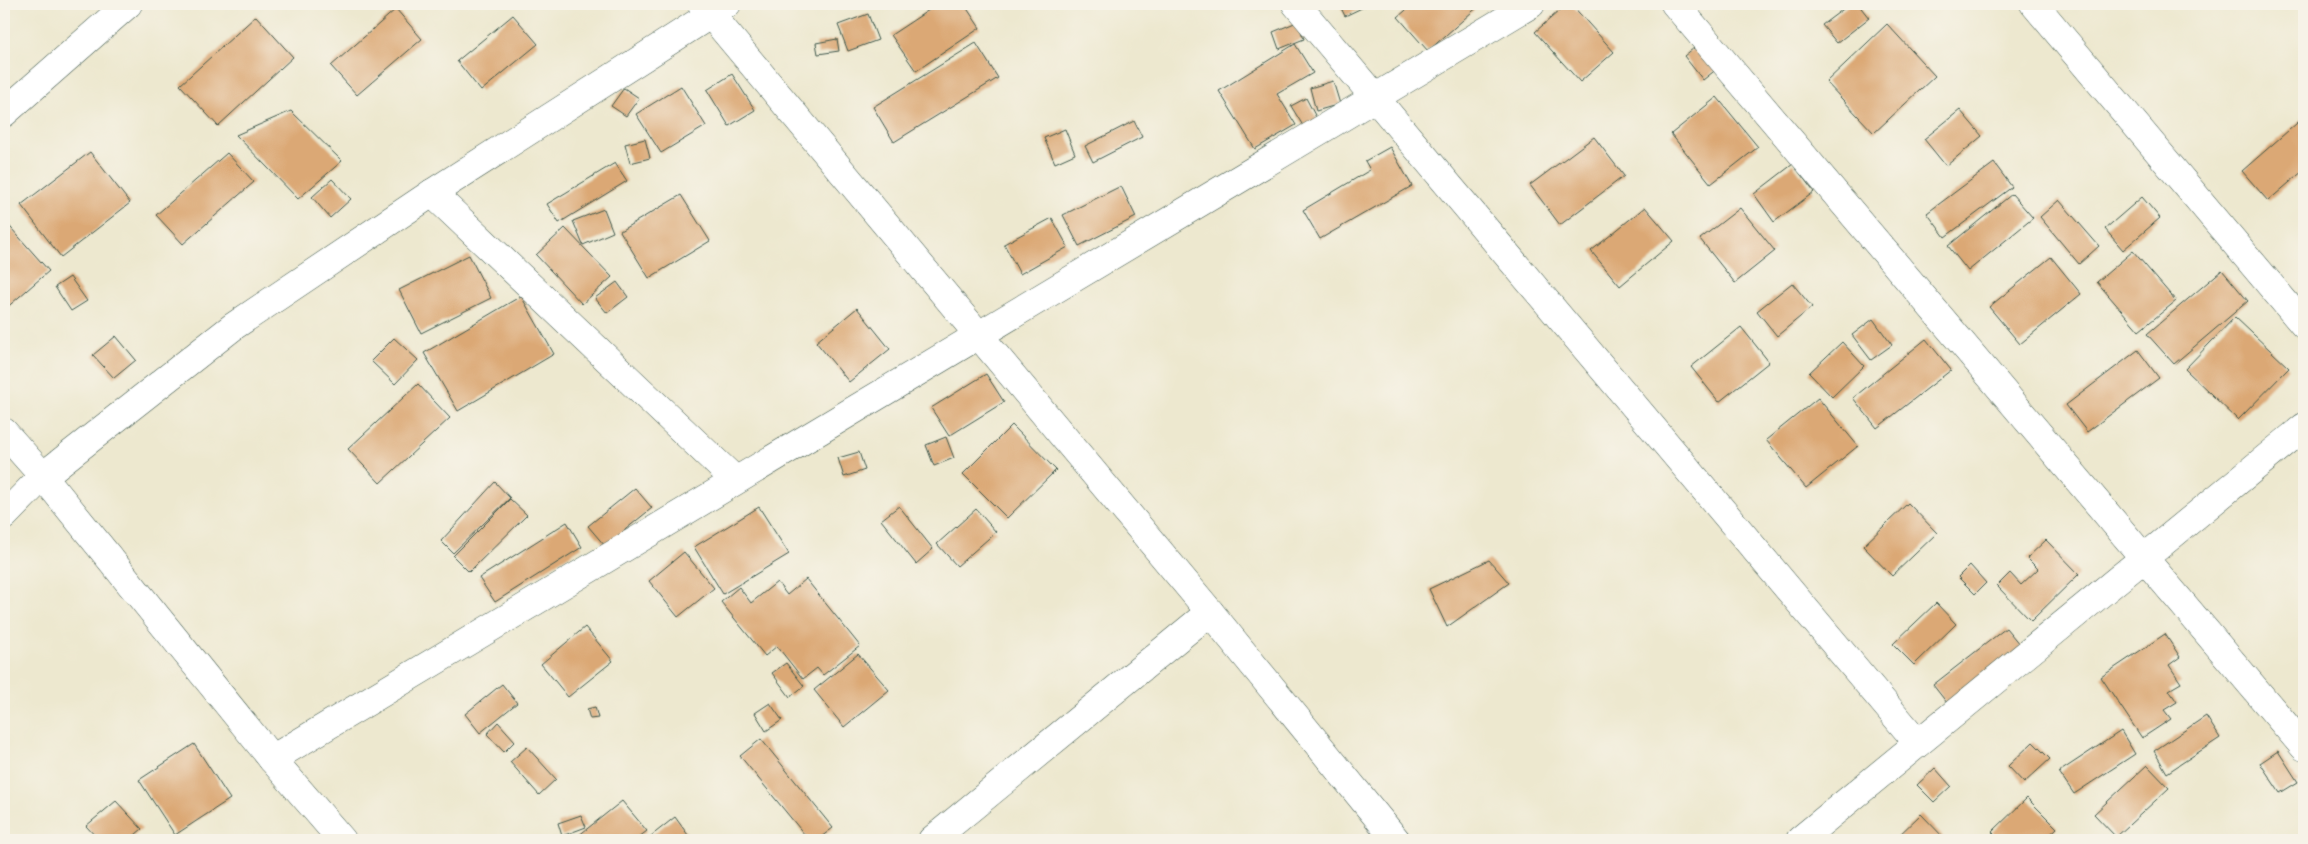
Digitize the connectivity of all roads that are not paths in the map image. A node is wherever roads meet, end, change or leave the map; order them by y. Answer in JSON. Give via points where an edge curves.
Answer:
{"nodes":[{"id":1,"x":128,"y":4,"type":"edge"},
{"id":2,"x":1296,"y":4,"type":"edge"},
{"id":3,"x":1531,"y":4,"type":"edge"},
{"id":4,"x":1675,"y":4,"type":"edge"},
{"id":5,"x":2034,"y":4,"type":"edge"},
{"id":6,"x":713,"y":7,"type":"edge"},
{"id":7,"x":1374,"y":96,"type":"junction"},
{"id":8,"x":4,"y":113,"type":"edge"},
{"id":9,"x":432,"y":193,"type":"junction"},
{"id":10,"x":2304,"y":325,"type":"edge"},
{"id":11,"x":976,"y":335,"type":"junction"},
{"id":12,"x":2304,"y":426,"type":"edge"},
{"id":13,"x":4,"y":432,"type":"edge"},
{"id":14,"x":43,"y":476,"type":"junction"},
{"id":15,"x":735,"y":480,"type":"junction"},
{"id":16,"x":4,"y":516,"type":"edge"},
{"id":17,"x":2145,"y":558,"type":"junction"},
{"id":18,"x":1210,"y":612,"type":"junction"},
{"id":19,"x":1918,"y":743,"type":"junction"},
{"id":20,"x":2304,"y":747,"type":"edge"},
{"id":21,"x":272,"y":759,"type":"junction"},
{"id":22,"x":342,"y":840,"type":"edge"},
{"id":23,"x":932,"y":840,"type":"edge"},
{"id":24,"x":1396,"y":840,"type":"edge"},
{"id":25,"x":1800,"y":840,"type":"edge"}],
"edges":[{"from":1,"to":8,"type":"street"},
{"from":2,"to":7,"type":"street"},
{"from":3,"to":7,"type":"street"},
{"from":4,"to":17,"type":"street"},
{"from":5,"to":10,"type":"street"},
{"from":6,"to":9,"type":"street"},
{"from":6,"to":11,"type":"street"},
{"from":7,"to":11,"type":"street"},
{"from":7,"to":19,"type":"street"},
{"from":9,"to":14,"type":"street","via":[[234,326]]},
{"from":9,"to":15,"type":"street"},
{"from":11,"to":15,"type":"street"},
{"from":11,"to":18,"type":"street"},
{"from":12,"to":17,"type":"street"},
{"from":13,"to":14,"type":"street"},
{"from":14,"to":16,"type":"street"},
{"from":14,"to":21,"type":"street"},
{"from":15,"to":21,"type":"street"},
{"from":17,"to":19,"type":"street"},
{"from":17,"to":20,"type":"street"},
{"from":18,"to":23,"type":"street"},
{"from":18,"to":24,"type":"street"},
{"from":19,"to":25,"type":"street"},
{"from":21,"to":22,"type":"street"}]}
